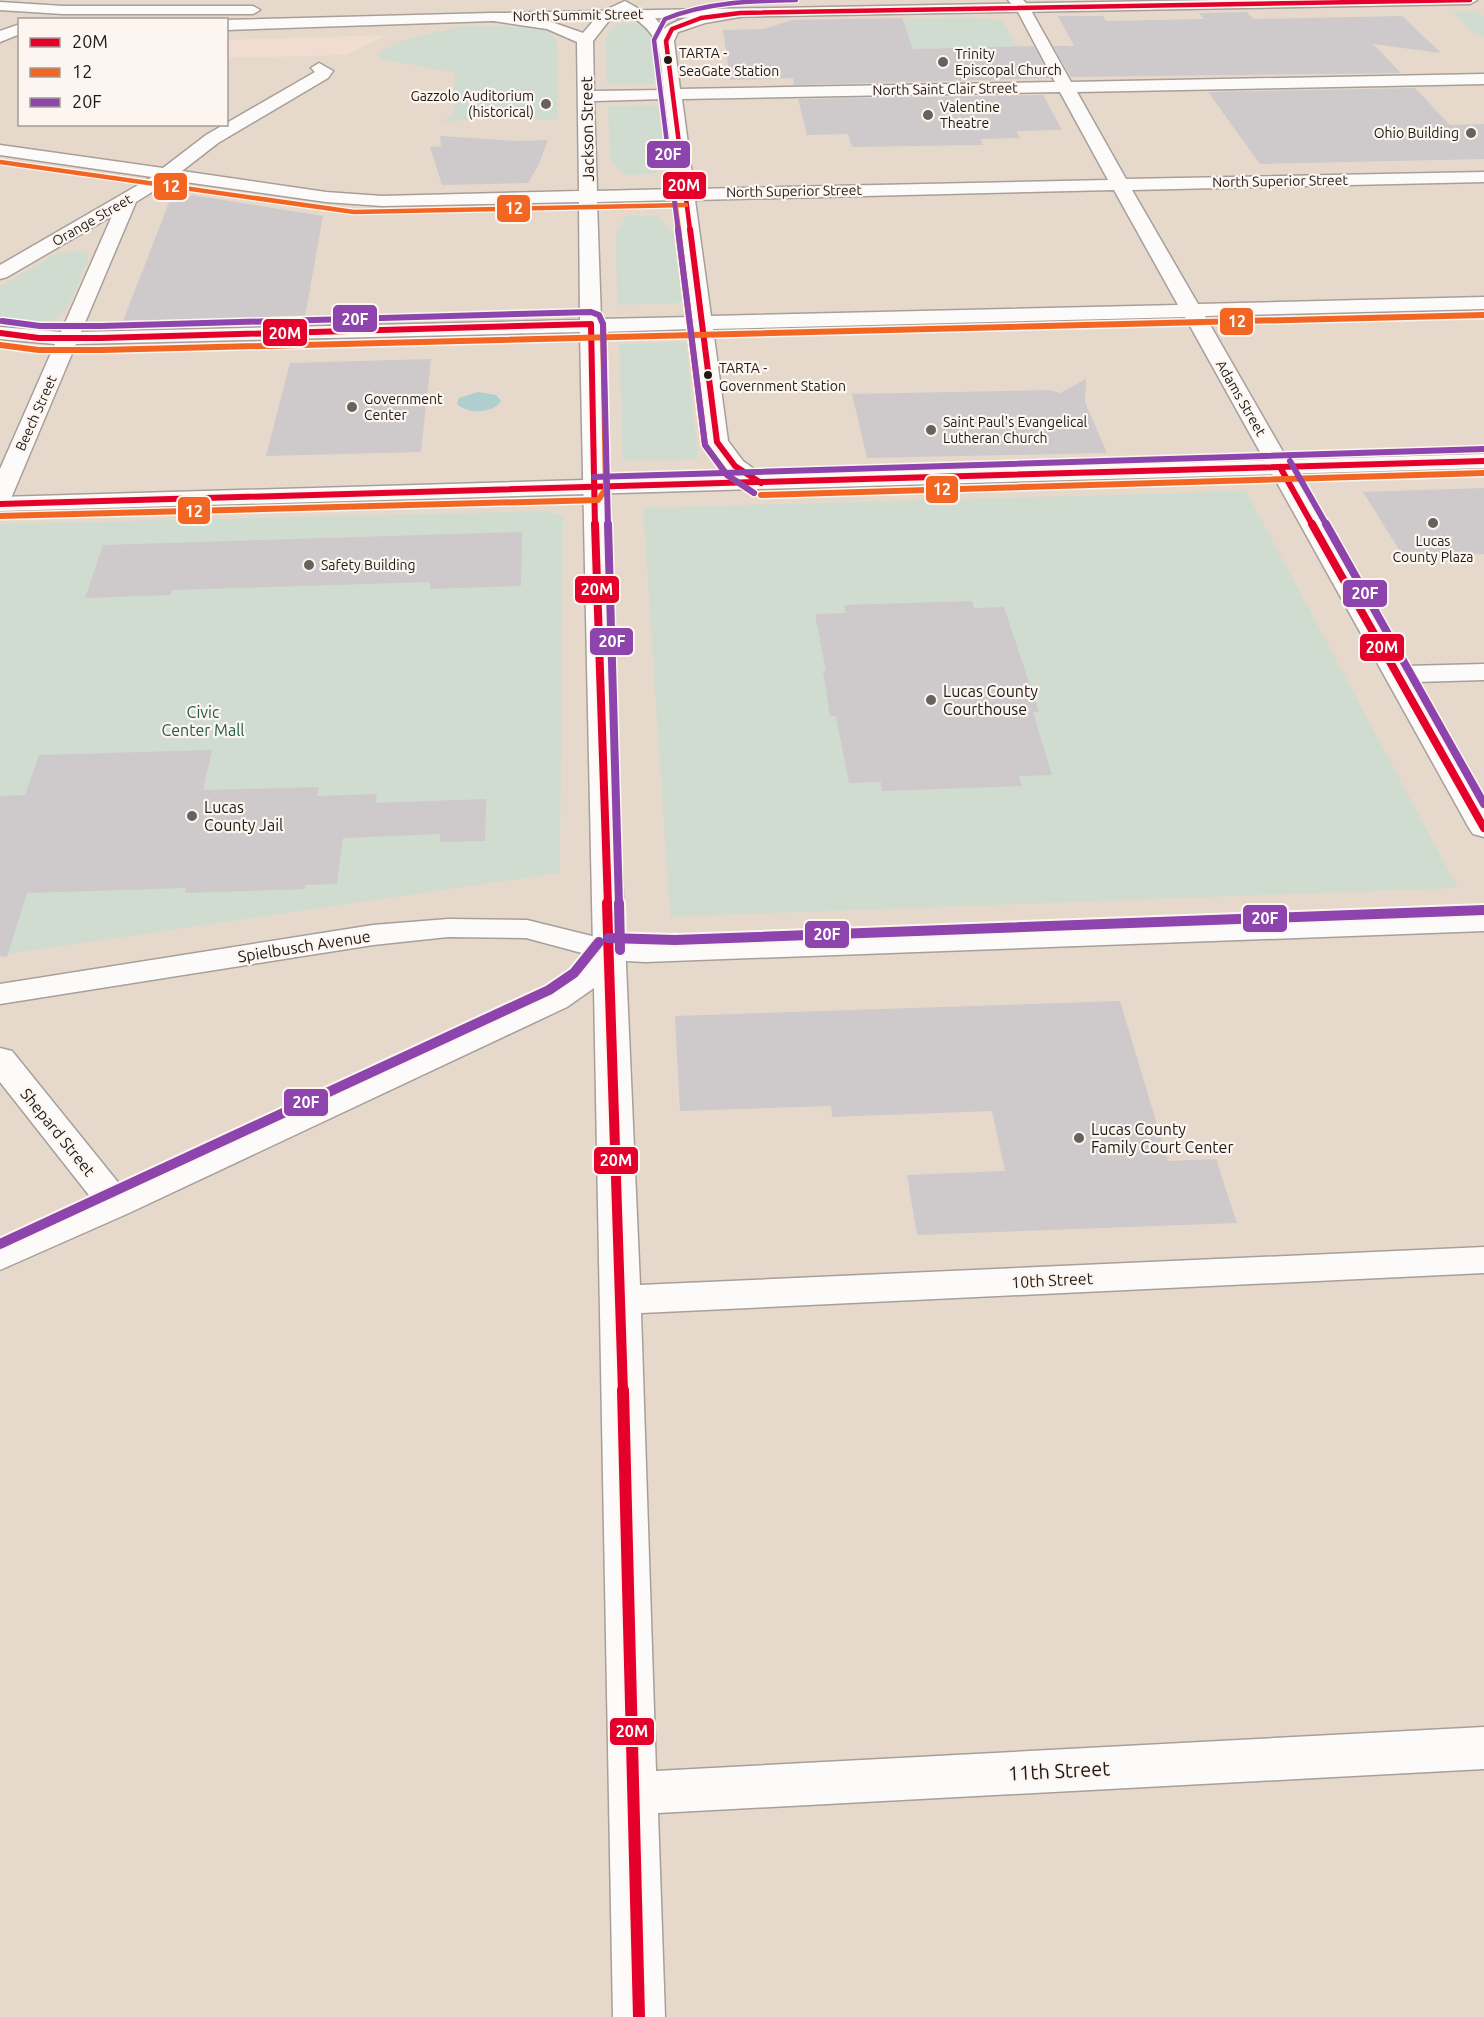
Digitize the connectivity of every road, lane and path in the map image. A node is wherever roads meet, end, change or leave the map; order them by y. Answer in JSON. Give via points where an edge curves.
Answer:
{"nodes":[{"id":1,"x":29,"y":0,"type":"edge"},
{"id":2,"x":87,"y":0,"type":"edge"},
{"id":3,"x":115,"y":0,"type":"edge"},
{"id":4,"x":913,"y":0,"type":"edge"},
{"id":5,"x":1208,"y":0,"type":"edge"},
{"id":6,"x":1464,"y":0,"type":"edge"},
{"id":7,"x":1470,"y":0,"type":"edge"},
{"id":8,"x":1368,"y":1,"type":"edge"},
{"id":9,"x":1019,"y":4,"type":"edge"},
{"id":10,"x":624,"y":5,"type":"junction"},
{"id":11,"x":1226,"y":5,"type":"junction"},
{"id":12,"x":2,"y":9,"type":"edge"},
{"id":13,"x":63,"y":10,"type":"junction"},
{"id":14,"x":216,"y":10,"type":"junction"},
{"id":15,"x":740,"y":13,"type":"junction"},
{"id":16,"x":606,"y":15,"type":"junction"},
{"id":17,"x":639,"y":15,"type":"junction"},
{"id":18,"x":492,"y":17,"type":"junction"},
{"id":19,"x":45,"y":18,"type":"edge"},
{"id":20,"x":228,"y":25,"type":"edge"},
{"id":21,"x":0,"y":27,"type":"edge"},
{"id":22,"x":18,"y":28,"type":"edge"},
{"id":23,"x":18,"y":29,"type":"edge"},
{"id":24,"x":0,"y":37,"type":"edge"},
{"id":25,"x":585,"y":40,"type":"junction"},
{"id":26,"x":666,"y":42,"type":"junction"},
{"id":27,"x":18,"y":46,"type":"edge"},
{"id":28,"x":0,"y":50,"type":"edge"},
{"id":29,"x":319,"y":68,"type":"dead end"},
{"id":30,"x":1484,"y":79,"type":"edge"},
{"id":31,"x":1067,"y":87,"type":"junction"},
{"id":32,"x":673,"y":94,"type":"junction"},
{"id":33,"x":587,"y":96,"type":"junction"},
{"id":34,"x":0,"y":150,"type":"edge"},
{"id":35,"x":167,"y":175,"type":"junction"},
{"id":36,"x":1484,"y":177,"type":"edge"},
{"id":37,"x":1119,"y":184,"type":"junction"},
{"id":38,"x":686,"y":193,"type":"junction"},
{"id":39,"x":589,"y":195,"type":"junction"},
{"id":40,"x":129,"y":198,"type":"junction"},
{"id":41,"x":0,"y":273,"type":"edge"},
{"id":42,"x":1484,"y":303,"type":"edge"},
{"id":43,"x":1191,"y":310,"type":"junction"},
{"id":44,"x":702,"y":321,"type":"junction"},
{"id":45,"x":591,"y":324,"type":"junction"},
{"id":46,"x":0,"y":333,"type":"edge"},
{"id":47,"x":70,"y":338,"type":"junction"},
{"id":48,"x":1484,"y":461,"type":"edge"},
{"id":49,"x":1280,"y":466,"type":"junction"},
{"id":50,"x":760,"y":483,"type":"junction"},
{"id":51,"x":594,"y":489,"type":"junction"},
{"id":52,"x":0,"y":496,"type":"edge"},
{"id":53,"x":0,"y":504,"type":"edge"},
{"id":54,"x":1484,"y":672,"type":"edge"},
{"id":55,"x":1397,"y":674,"type":"junction"},
{"id":56,"x":1484,"y":828,"type":"edge"},
{"id":57,"x":1484,"y":922,"type":"edge"},
{"id":58,"x":608,"y":950,"type":"junction"},
{"id":59,"x":0,"y":994,"type":"edge"},
{"id":60,"x":0,"y":1059,"type":"edge"},
{"id":61,"x":116,"y":1204,"type":"junction"},
{"id":62,"x":0,"y":1257,"type":"edge"},
{"id":63,"x":1484,"y":1260,"type":"edge"},
{"id":64,"x":621,"y":1300,"type":"junction"},
{"id":65,"x":1484,"y":1748,"type":"edge"},
{"id":66,"x":634,"y":1793,"type":"junction"},
{"id":67,"x":639,"y":2017,"type":"edge"}],
"edges":[{"from":1,"to":12,"type":"street"},
{"from":2,"to":13,"type":"street"},
{"from":3,"to":14,"type":"street","via":[[126,5]]},
{"from":4,"to":10,"type":"street","name":"North Summit Street"},
{"from":5,"to":11,"type":"street"},
{"from":6,"to":7,"type":"street","name":"North Summit Street"},
{"from":6,"to":8,"type":"street","name":"North Summit Street"},
{"from":8,"to":11,"type":"street","name":"North Summit Street"},
{"from":9,"to":11,"type":"street","name":"North Summit Street"},
{"from":9,"to":15,"type":"street","name":"North Summit Street"},
{"from":9,"to":31,"type":"street","name":"Adams Street"},
{"from":10,"to":14,"type":"street","name":"North Summit Street"},
{"from":10,"to":16,"type":"street"},
{"from":10,"to":17,"type":"street"},
{"from":12,"to":13,"type":"street","via":[[40,13]]},
{"from":13,"to":14,"type":"street","name":"North Summit Street"},
{"from":13,"to":19,"type":"street"},
{"from":15,"to":17,"type":"street","name":"North Summit Street"},
{"from":15,"to":26,"type":"street","via":[[711,16],[672,28]]},
{"from":16,"to":17,"type":"street","name":"North Summit Street"},
{"from":16,"to":18,"type":"street","name":"North Summit Street"},
{"from":16,"to":25,"type":"street"},
{"from":17,"to":26,"type":"street","via":[[653,24]]},
{"from":18,"to":20,"type":"street","name":"North Summit Street"},
{"from":18,"to":25,"type":"street","via":[[547,23]]},
{"from":21,"to":22,"type":"street"},
{"from":23,"to":24,"type":"street"},
{"from":25,"to":33,"type":"street","name":"Jackson Street"},
{"from":26,"to":32,"type":"street"},
{"from":27,"to":28,"type":"street"},
{"from":29,"to":35,"type":"street","name":"Orange Street","via":[[325,70],[322,75],[212,139]]},
{"from":30,"to":31,"type":"street","name":"North Saint Clair Street"},
{"from":31,"to":32,"type":"street","name":"North Saint Clair Street"},
{"from":31,"to":37,"type":"street","name":"Adams Street"},
{"from":32,"to":33,"type":"street","name":"North Saint Clair Street"},
{"from":32,"to":38,"type":"street"},
{"from":33,"to":39,"type":"street","name":"Jackson Street"},
{"from":34,"to":35,"type":"street","name":"North Superior Street"},
{"from":35,"to":39,"type":"street","name":"North Superior Street","via":[[355,200]]},
{"from":35,"to":40,"type":"street","name":"Orange Street"},
{"from":36,"to":37,"type":"street","name":"North Superior Street"},
{"from":37,"to":38,"type":"street","name":"North Superior Street"},
{"from":37,"to":43,"type":"street","name":"Adams Street"},
{"from":38,"to":39,"type":"street","name":"North Superior Street"},
{"from":38,"to":44,"type":"street"},
{"from":39,"to":45,"type":"street","name":"Jackson Street"},
{"from":40,"to":41,"type":"street","name":"Orange Street"},
{"from":40,"to":47,"type":"street","name":"Beech Street"},
{"from":42,"to":43,"type":"street"},
{"from":43,"to":44,"type":"street"},
{"from":43,"to":49,"type":"street","name":"Adams Street"},
{"from":44,"to":45,"type":"street"},
{"from":44,"to":50,"type":"street","via":[[717,442],[735,466]]},
{"from":45,"to":47,"type":"street"},
{"from":45,"to":51,"type":"street","name":"Jackson Street"},
{"from":46,"to":47,"type":"street"},
{"from":47,"to":52,"type":"street","name":"Beech Street"},
{"from":48,"to":49,"type":"street"},
{"from":49,"to":50,"type":"street"},
{"from":49,"to":55,"type":"street","name":"Adams Street"},
{"from":50,"to":51,"type":"street"},
{"from":51,"to":53,"type":"street"},
{"from":51,"to":58,"type":"street","name":"Jackson Street"},
{"from":54,"to":55,"type":"street"},
{"from":55,"to":56,"type":"street","name":"Adams Street"},
{"from":57,"to":58,"type":"street","name":"Spielbusch Avenue","via":[[675,951]]},
{"from":58,"to":59,"type":"street","name":"Spielbusch Avenue","via":[[527,929],[448,928],[372,935]]},
{"from":58,"to":61,"type":"street","via":[[582,982],[555,1000]]},
{"from":58,"to":64,"type":"street","name":"Jackson Street"},
{"from":60,"to":61,"type":"street","name":"Shepard Street"},
{"from":61,"to":62,"type":"street"},
{"from":63,"to":64,"type":"street","name":"10th Street"},
{"from":64,"to":66,"type":"street","name":"Jackson Street"},
{"from":65,"to":66,"type":"street","name":"11th Street"},
{"from":66,"to":67,"type":"street","name":"Jackson Street"}]}
